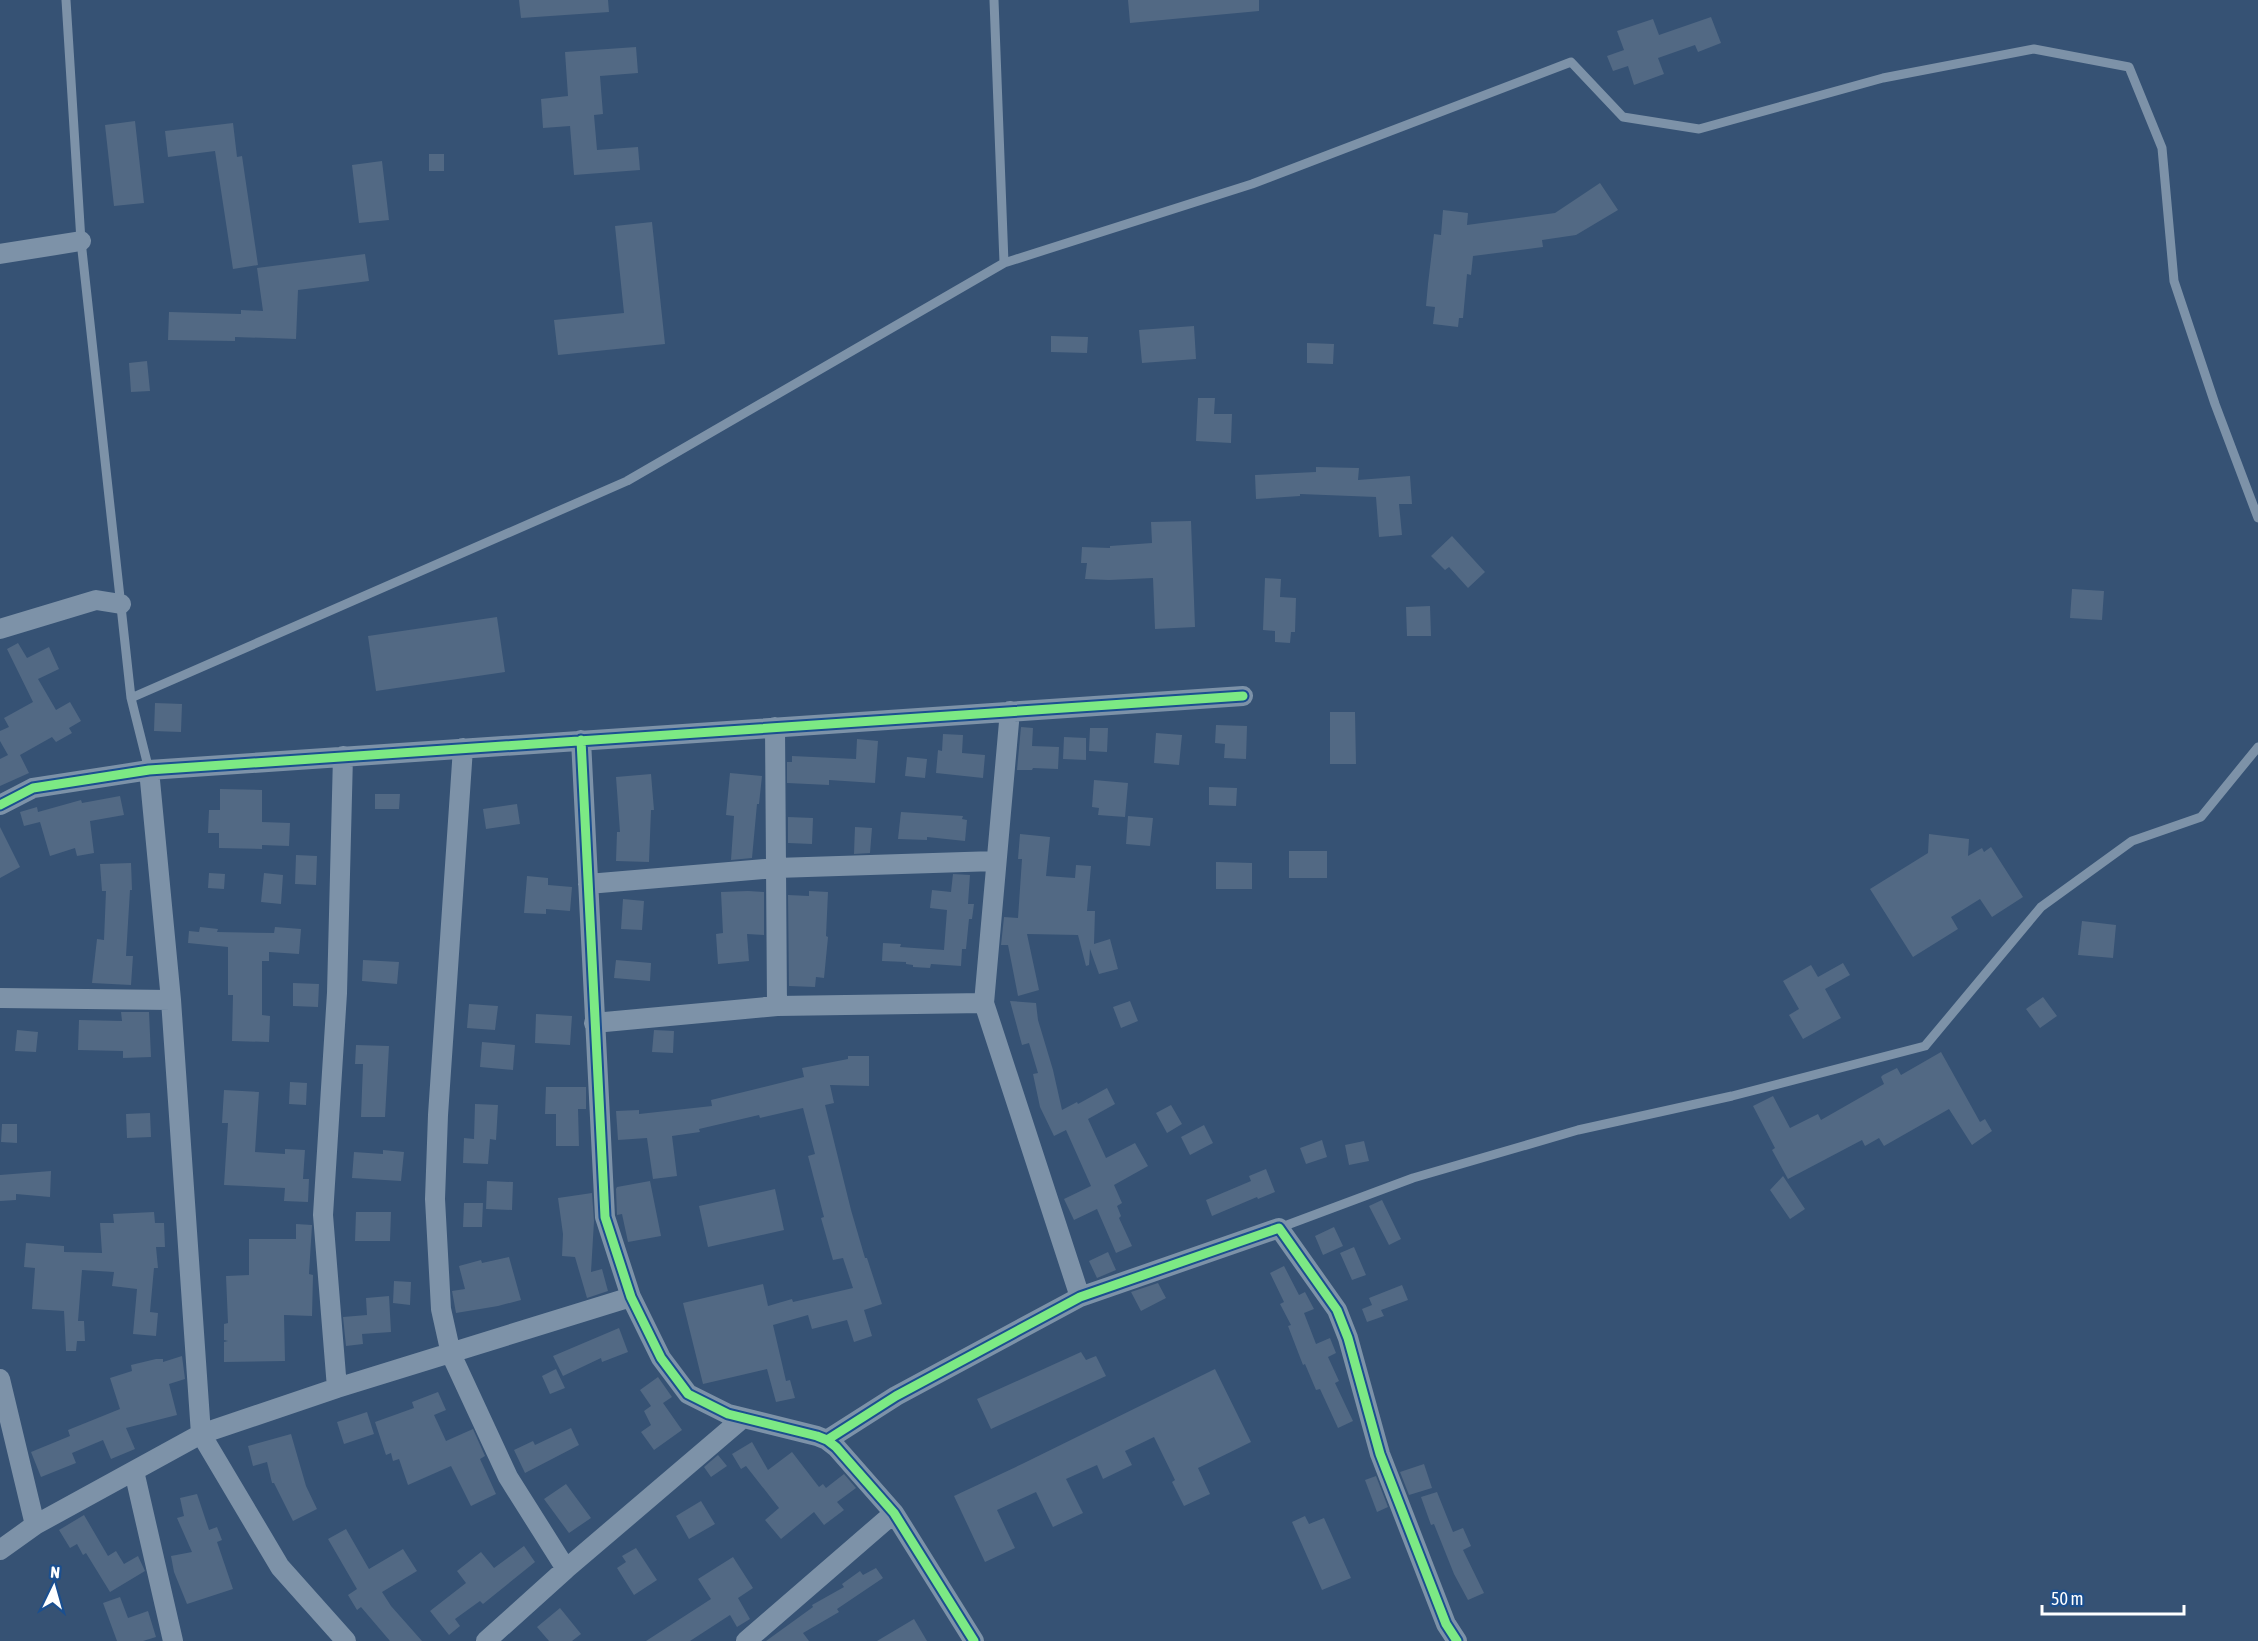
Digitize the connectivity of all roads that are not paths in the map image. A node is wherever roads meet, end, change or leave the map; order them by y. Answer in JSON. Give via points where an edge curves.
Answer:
{"nodes":[{"id":1,"x":66,"y":0,"type":"edge"},
{"id":2,"x":994,"y":0,"type":"edge"},
{"id":3,"x":81,"y":241,"type":"junction"},
{"id":4,"x":0,"y":254,"type":"edge"},
{"id":5,"x":1004,"y":263,"type":"junction"},
{"id":6,"x":2258,"y":518,"type":"edge"},
{"id":7,"x":121,"y":604,"type":"junction"},
{"id":8,"x":0,"y":629,"type":"edge"},
{"id":9,"x":1243,"y":696,"type":"dead end"},
{"id":10,"x":131,"y":698,"type":"junction"},
{"id":11,"x":1010,"y":711,"type":"junction"},
{"id":12,"x":775,"y":727,"type":"junction"},
{"id":13,"x":581,"y":740,"type":"junction"},
{"id":14,"x":2258,"y":747,"type":"edge"},
{"id":15,"x":463,"y":748,"type":"junction"},
{"id":16,"x":343,"y":756,"type":"junction"},
{"id":17,"x":149,"y":770,"type":"junction"},
{"id":18,"x":0,"y":805,"type":"edge"},
{"id":19,"x":996,"y":861,"type":"junction"},
{"id":20,"x":776,"y":868,"type":"junction"},
{"id":21,"x":588,"y":884,"type":"junction"},
{"id":22,"x":0,"y":998,"type":"edge"},
{"id":23,"x":171,"y":1000,"type":"junction"},
{"id":24,"x":984,"y":1003,"type":"junction"},
{"id":25,"x":777,"y":1006,"type":"junction"},
{"id":26,"x":594,"y":1023,"type":"junction"},
{"id":27,"x":1279,"y":1228,"type":"junction"},
{"id":28,"x":631,"y":1297,"type":"junction"},
{"id":29,"x":1080,"y":1297,"type":"junction"},
{"id":30,"x":451,"y":1354,"type":"junction"},
{"id":31,"x":0,"y":1379,"type":"edge"},
{"id":32,"x":337,"y":1388,"type":"junction"},
{"id":33,"x":743,"y":1418,"type":"junction"},
{"id":34,"x":201,"y":1434,"type":"junction"},
{"id":35,"x":827,"y":1440,"type":"junction"},
{"id":36,"x":134,"y":1471,"type":"junction"},
{"id":37,"x":894,"y":1513,"type":"junction"},
{"id":38,"x":35,"y":1525,"type":"junction"},
{"id":39,"x":0,"y":1550,"type":"edge"},
{"id":40,"x":566,"y":1569,"type":"junction"},
{"id":41,"x":173,"y":1641,"type":"edge"},
{"id":42,"x":346,"y":1641,"type":"edge"},
{"id":43,"x":486,"y":1641,"type":"edge"},
{"id":44,"x":746,"y":1641,"type":"edge"},
{"id":45,"x":974,"y":1641,"type":"edge"},
{"id":46,"x":1457,"y":1641,"type":"edge"}],
"edges":[{"from":1,"to":3,"type":"lane"},
{"from":2,"to":5,"type":"lane"},
{"from":3,"to":4,"type":"street"},
{"from":3,"to":7,"type":"lane"},
{"from":5,"to":6,"type":"lane","via":[[1252,184],[1571,62],[1623,117],[1699,129],[1883,78],[2034,49],[2129,67],[2162,148],[2174,281]]},
{"from":5,"to":10,"type":"lane","via":[[627,481]]},
{"from":7,"to":8,"type":"street","via":[[96,600]]},
{"from":7,"to":10,"type":"lane"},
{"from":9,"to":11,"type":"street"},
{"from":10,"to":17,"type":"lane"},
{"from":11,"to":12,"type":"street"},
{"from":11,"to":19,"type":"street"},
{"from":12,"to":13,"type":"street"},
{"from":12,"to":20,"type":"street"},
{"from":13,"to":15,"type":"street"},
{"from":13,"to":21,"type":"street"},
{"from":14,"to":27,"type":"lane","via":[[2201,817],[2132,841],[2041,907],[1925,1046],[1732,1096],[1578,1130],[1413,1178]]},
{"from":15,"to":16,"type":"street"},
{"from":15,"to":30,"type":"street","via":[[435,1199],[441,1309]]},
{"from":16,"to":17,"type":"street"},
{"from":16,"to":32,"type":"street","via":[[337,993],[323,1215]]},
{"from":17,"to":18,"type":"street","via":[[33,788]]},
{"from":17,"to":23,"type":"street"},
{"from":19,"to":20,"type":"street"},
{"from":19,"to":24,"type":"street"},
{"from":20,"to":21,"type":"street"},
{"from":20,"to":25,"type":"street"},
{"from":21,"to":26,"type":"street"},
{"from":22,"to":23,"type":"street"},
{"from":23,"to":34,"type":"street"},
{"from":24,"to":25,"type":"street"},
{"from":24,"to":29,"type":"street"},
{"from":25,"to":26,"type":"street"},
{"from":26,"to":28,"type":"street","via":[[605,1216]]},
{"from":27,"to":29,"type":"street"},
{"from":27,"to":46,"type":"street","via":[[1337,1310],[1380,1454],[1446,1624]]},
{"from":28,"to":30,"type":"street"},
{"from":28,"to":33,"type":"street","via":[[661,1358],[688,1394]]},
{"from":29,"to":35,"type":"street","via":[[896,1396]]},
{"from":30,"to":32,"type":"street"},
{"from":30,"to":40,"type":"street","via":[[508,1477]]},
{"from":31,"to":38,"type":"street"},
{"from":32,"to":34,"type":"street"},
{"from":33,"to":35,"type":"street"},
{"from":33,"to":40,"type":"street"},
{"from":34,"to":36,"type":"street"},
{"from":34,"to":42,"type":"street","via":[[280,1567]]},
{"from":35,"to":37,"type":"street"},
{"from":36,"to":38,"type":"street"},
{"from":36,"to":41,"type":"street"},
{"from":37,"to":44,"type":"street"},
{"from":37,"to":45,"type":"street"},
{"from":38,"to":39,"type":"street"},
{"from":40,"to":43,"type":"street"}]}
